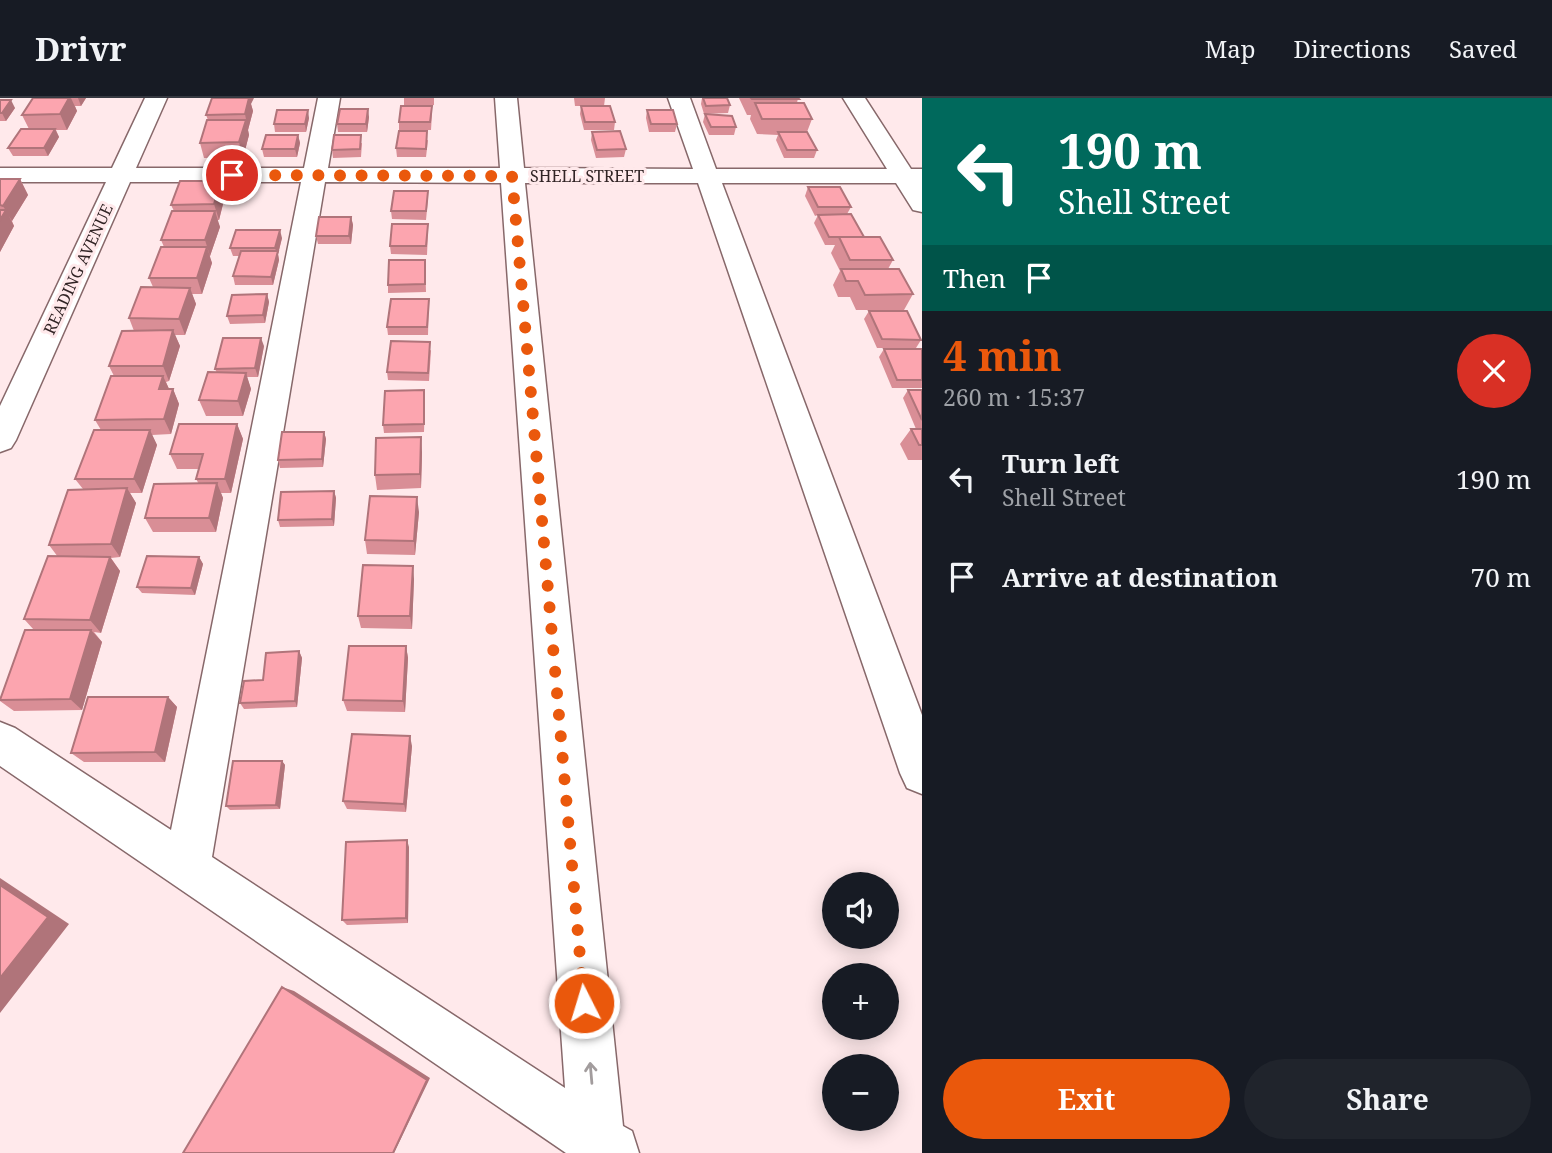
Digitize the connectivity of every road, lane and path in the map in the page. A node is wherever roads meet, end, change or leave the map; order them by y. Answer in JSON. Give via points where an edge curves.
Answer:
{"nodes":[{"id":1,"x":156,"y":98,"type":"edge"},
{"id":2,"x":329,"y":98,"type":"edge"},
{"id":3,"x":506,"y":98,"type":"edge"},
{"id":4,"x":679,"y":98,"type":"edge"},
{"id":5,"x":855,"y":98,"type":"edge"},
{"id":6,"x":0,"y":174,"type":"edge"},
{"id":7,"x":121,"y":175,"type":"junction"},
{"id":8,"x":314,"y":175,"type":"junction"},
{"id":9,"x":512,"y":176,"type":"junction"},
{"id":10,"x":707,"y":176,"type":"junction"},
{"id":11,"x":913,"y":176,"type":"edge"},
{"id":12,"x":922,"y":205,"type":"edge"},
{"id":13,"x":0,"y":440,"type":"edge"},
{"id":14,"x":0,"y":742,"type":"edge"},
{"id":15,"x":922,"y":773,"type":"edge"},
{"id":16,"x":187,"y":866,"type":"junction"},
{"id":17,"x":603,"y":1149,"type":"edge"}],
"edges":[{"from":1,"to":7,"type":"street","name":"READING AVENUE"},
{"from":2,"to":8,"type":"street"},
{"from":3,"to":9,"type":"street"},
{"from":4,"to":10,"type":"street"},
{"from":5,"to":11,"type":"street"},
{"from":6,"to":7,"type":"street","name":"SHELL STREET"},
{"from":7,"to":8,"type":"street","name":"SHELL STREET"},
{"from":7,"to":13,"type":"street","name":"READING AVENUE"},
{"from":8,"to":9,"type":"street","name":"SHELL STREET"},
{"from":8,"to":16,"type":"street"},
{"from":9,"to":10,"type":"street","name":"SHELL STREET"},
{"from":17,"to":9,"type":"street","one_way":true},
{"from":10,"to":11,"type":"street","name":"SHELL STREET"},
{"from":10,"to":15,"type":"street"},
{"from":11,"to":12,"type":"street"},
{"from":14,"to":16,"type":"street"},
{"from":16,"to":17,"type":"street"}]}
